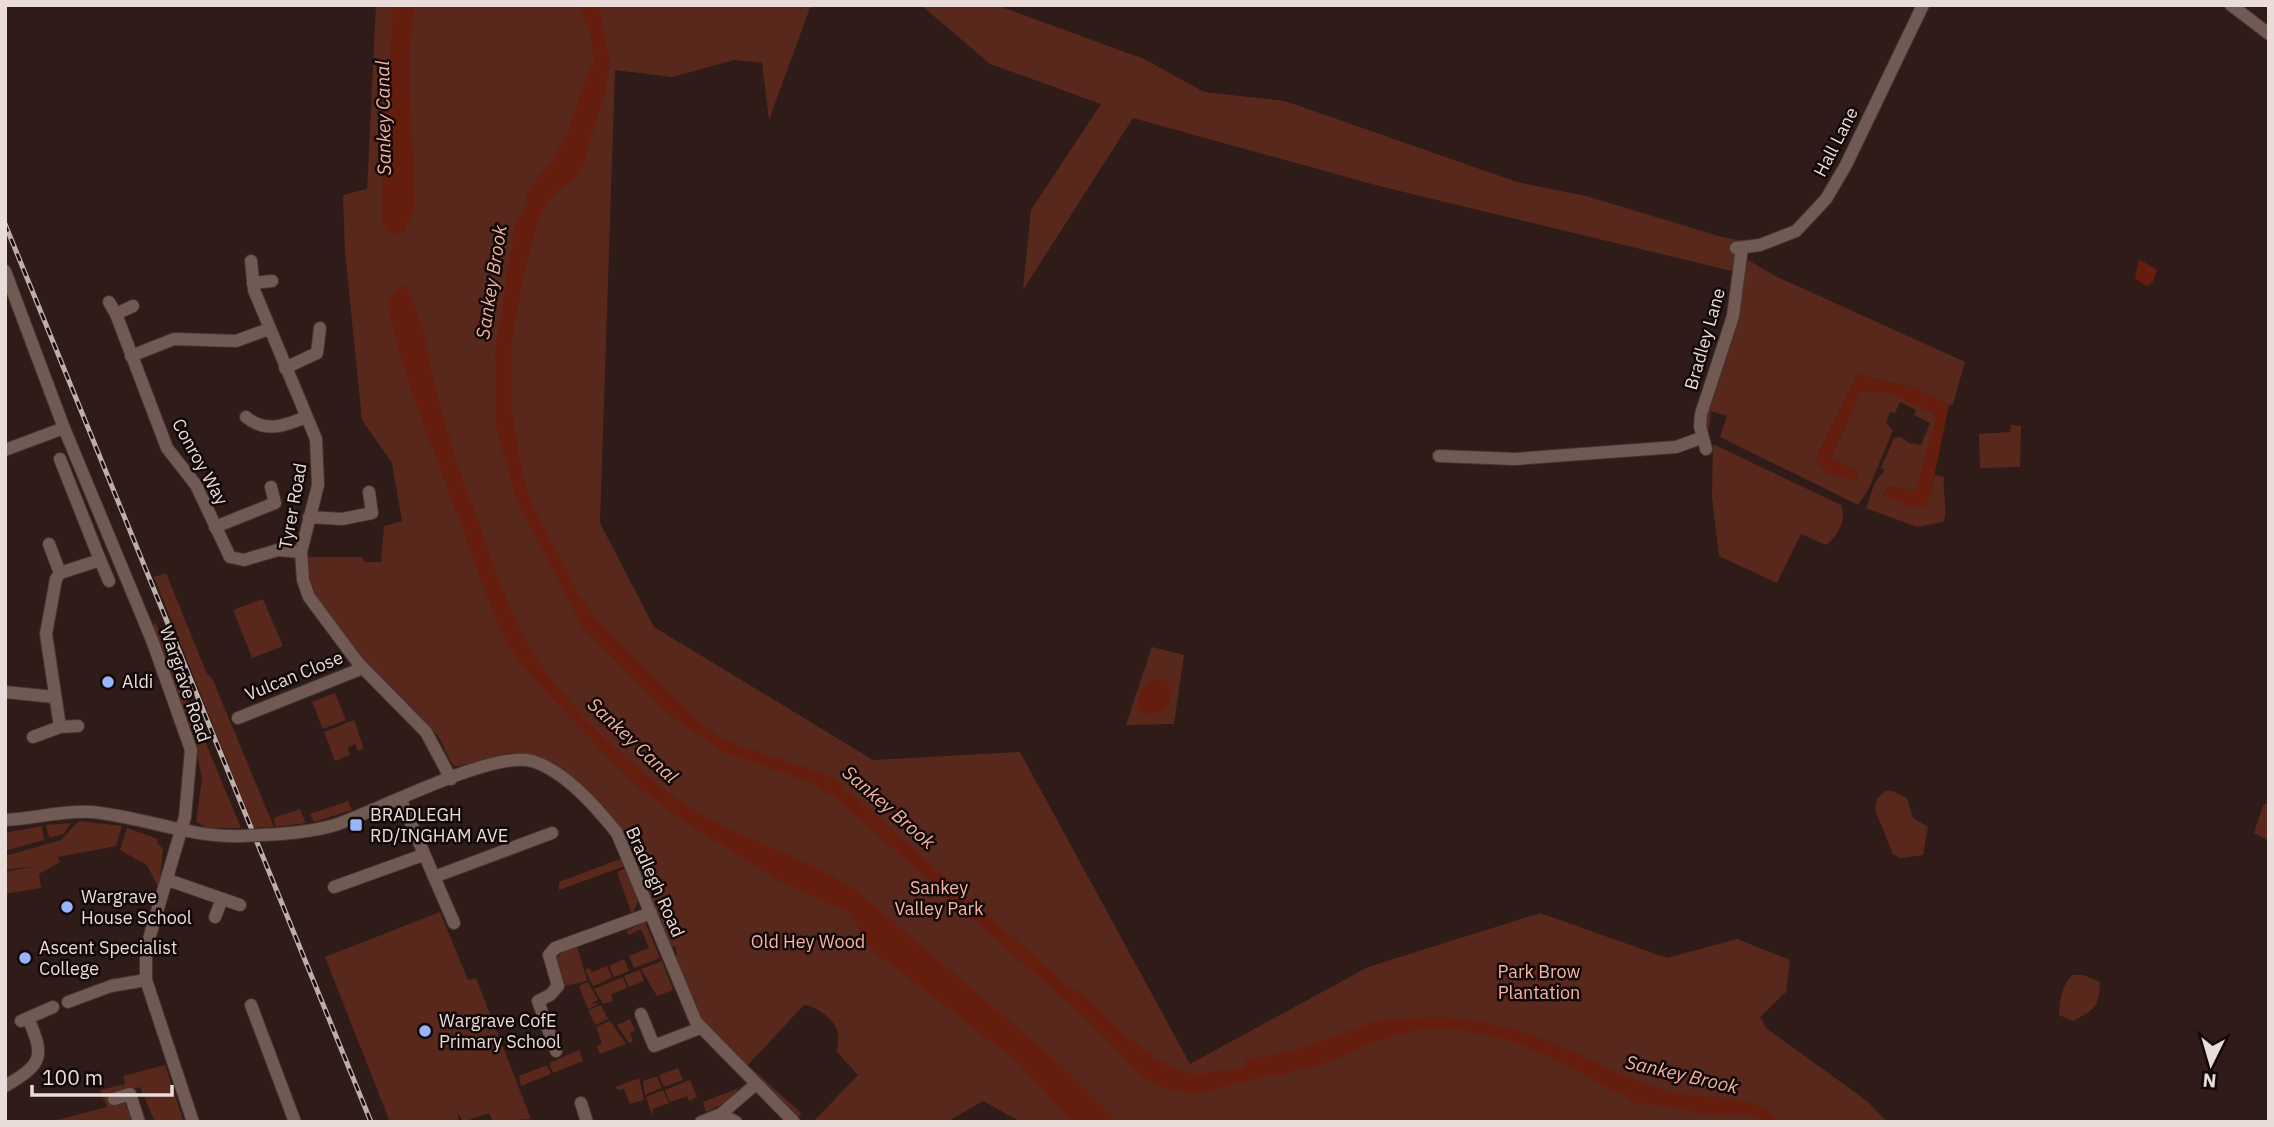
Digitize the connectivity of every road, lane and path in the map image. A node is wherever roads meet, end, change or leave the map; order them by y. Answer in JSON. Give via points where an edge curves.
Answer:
{"nodes":[{"id":1,"x":1923,"y":5,"type":"edge"},
{"id":2,"x":2231,"y":5,"type":"edge"},
{"id":3,"x":2269,"y":34,"type":"edge"},
{"id":4,"x":1739,"y":248,"type":"joint"},
{"id":5,"x":251,"y":261,"type":"dead end"},
{"id":6,"x":5,"y":271,"type":"edge"},
{"id":7,"x":272,"y":281,"type":"dead end"},
{"id":8,"x":253,"y":284,"type":"junction"},
{"id":9,"x":8,"y":289,"type":"edge"},
{"id":10,"x":109,"y":302,"type":"dead end"},
{"id":11,"x":133,"y":306,"type":"dead end"},
{"id":12,"x":116,"y":314,"type":"junction"},
{"id":13,"x":320,"y":328,"type":"dead end"},
{"id":14,"x":270,"y":329,"type":"junction"},
{"id":15,"x":131,"y":356,"type":"junction"},
{"id":16,"x":285,"y":368,"type":"junction"},
{"id":17,"x":246,"y":417,"type":"dead end"},
{"id":18,"x":306,"y":417,"type":"junction"},
{"id":19,"x":64,"y":428,"type":"junction"},
{"id":20,"x":5,"y":450,"type":"edge"},
{"id":21,"x":1440,"y":456,"type":"dead end"},
{"id":22,"x":60,"y":459,"type":"dead end"},
{"id":23,"x":271,"y":487,"type":"dead end"},
{"id":24,"x":369,"y":492,"type":"dead end"},
{"id":25,"x":309,"y":517,"type":"junction"},
{"id":26,"x":215,"y":527,"type":"junction"},
{"id":27,"x":49,"y":544,"type":"dead end"},
{"id":28,"x":301,"y":552,"type":"junction"},
{"id":29,"x":100,"y":560,"type":"junction"},
{"id":30,"x":60,"y":573,"type":"junction"},
{"id":31,"x":108,"y":581,"type":"dead end"},
{"id":32,"x":363,"y":668,"type":"junction"},
{"id":33,"x":5,"y":692,"type":"edge"},
{"id":34,"x":54,"y":697,"type":"junction"},
{"id":35,"x":238,"y":718,"type":"dead end"},
{"id":36,"x":78,"y":726,"type":"dead end"},
{"id":37,"x":60,"y":727,"type":"junction"},
{"id":38,"x":33,"y":737,"type":"dead end"},
{"id":39,"x":451,"y":779,"type":"junction"},
{"id":40,"x":400,"y":799,"type":"junction"},
{"id":41,"x":5,"y":820,"type":"edge"},
{"id":42,"x":181,"y":832,"type":"junction"},
{"id":43,"x":552,"y":833,"type":"dead end"},
{"id":44,"x":423,"y":855,"type":"junction"},
{"id":45,"x":434,"y":877,"type":"junction"},
{"id":46,"x":168,"y":880,"type":"junction"},
{"id":47,"x":334,"y":887,"type":"dead end"},
{"id":48,"x":222,"y":899,"type":"junction"},
{"id":49,"x":240,"y":905,"type":"dead end"},
{"id":50,"x":651,"y":913,"type":"junction"},
{"id":51,"x":215,"y":916,"type":"dead end"},
{"id":52,"x":454,"y":923,"type":"dead end"},
{"id":53,"x":146,"y":980,"type":"junction"},
{"id":54,"x":68,"y":1002,"type":"dead end"},
{"id":55,"x":251,"y":1005,"type":"dead end"},
{"id":56,"x":53,"y":1007,"type":"dead end"},
{"id":57,"x":641,"y":1014,"type":"dead end"},
{"id":58,"x":700,"y":1028,"type":"junction"},
{"id":59,"x":556,"y":1051,"type":"dead end"},
{"id":60,"x":756,"y":1084,"type":"junction"},
{"id":61,"x":5,"y":1086,"type":"edge"},
{"id":62,"x":114,"y":1099,"type":"dead end"},
{"id":63,"x":581,"y":1103,"type":"dead end"},
{"id":64,"x":720,"y":1114,"type":"junction"},
{"id":65,"x":139,"y":1122,"type":"edge"},
{"id":66,"x":193,"y":1122,"type":"edge"},
{"id":67,"x":295,"y":1122,"type":"edge"},
{"id":68,"x":587,"y":1122,"type":"edge"},
{"id":69,"x":701,"y":1122,"type":"edge"},
{"id":70,"x":736,"y":1122,"type":"edge"},
{"id":71,"x":794,"y":1122,"type":"edge"}],
"edges":[{"from":1,"to":4,"type":"street","name":"Hall Lane","via":[[1826,199],[1796,231]]},
{"from":2,"to":3,"type":"street"},
{"from":4,"to":21,"type":"street","name":"Bradley Lane","via":[[1733,316],[1701,415],[1704,444],[1515,459]]},
{"from":5,"to":8,"type":"street","name":"Tyrer Road"},
{"from":6,"to":9,"type":"street","name":"Wargrave Road"},
{"from":7,"to":8,"type":"street"},
{"from":8,"to":14,"type":"street","name":"Tyrer Road"},
{"from":9,"to":19,"type":"street","name":"Wargrave Road"},
{"from":10,"to":12,"type":"street","name":"Conroy Way"},
{"from":11,"to":12,"type":"street"},
{"from":12,"to":15,"type":"street","name":"Conroy Way"},
{"from":13,"to":16,"type":"street","via":[[317,353]]},
{"from":14,"to":15,"type":"street","via":[[236,341],[174,339]]},
{"from":14,"to":16,"type":"street","name":"Tyrer Road"},
{"from":15,"to":26,"type":"street","name":"Conroy Way","via":[[167,448],[197,485]]},
{"from":16,"to":18,"type":"street","name":"Tyrer Road"},
{"from":17,"to":18,"type":"street","via":[[257,426],[277,427]]},
{"from":18,"to":25,"type":"street","name":"Tyrer Road","via":[[319,461]]},
{"from":19,"to":20,"type":"street"},
{"from":19,"to":42,"type":"street","name":"Wargrave Road","via":[[188,739],[190,783]]},
{"from":22,"to":29,"type":"street"},
{"from":23,"to":26,"type":"street","via":[[275,503]]},
{"from":24,"to":25,"type":"street","via":[[372,513],[342,520]]},
{"from":25,"to":28,"type":"street","name":"Tyrer Road"},
{"from":26,"to":28,"type":"street","name":"Conroy Way","via":[[230,557],[278,550]]},
{"from":27,"to":30,"type":"street"},
{"from":28,"to":32,"type":"street","name":"Tyrer Road","via":[[309,597]]},
{"from":29,"to":30,"type":"street"},
{"from":29,"to":31,"type":"street"},
{"from":30,"to":34,"type":"street","via":[[46,634]]},
{"from":32,"to":35,"type":"street","name":"Vulcan Close"},
{"from":32,"to":39,"type":"street","name":"Tyrer Road","via":[[426,732]]},
{"from":33,"to":34,"type":"street"},
{"from":34,"to":37,"type":"street"},
{"from":36,"to":37,"type":"street"},
{"from":37,"to":38,"type":"street"},
{"from":39,"to":40,"type":"street","name":"Bradlegh Road"},
{"from":39,"to":50,"type":"street","name":"Bradlegh Road","via":[[508,761],[531,761],[557,775],[617,833]]},
{"from":40,"to":42,"type":"street","name":"Bradlegh Road","bridge":true,"via":[[322,828],[212,837]]},
{"from":40,"to":44,"type":"street"},
{"from":41,"to":42,"type":"street","name":"Bradlegh Road","via":[[95,813]]},
{"from":42,"to":46,"type":"street","name":"Wargrave Road"},
{"from":43,"to":45,"type":"street"},
{"from":44,"to":45,"type":"street"},
{"from":44,"to":47,"type":"street"},
{"from":45,"to":52,"type":"street"},
{"from":46,"to":48,"type":"street"},
{"from":46,"to":53,"type":"street","name":"Wargrave Road","via":[[145,948]]},
{"from":48,"to":49,"type":"street"},
{"from":48,"to":51,"type":"street"},
{"from":50,"to":58,"type":"street","name":"Bradlegh Road"},
{"from":50,"to":59,"type":"street","via":[[555,948],[549,955],[558,985],[538,1000]]},
{"from":53,"to":54,"type":"street","via":[[111,986]]},
{"from":53,"to":66,"type":"street","name":"Wargrave Road"},
{"from":55,"to":67,"type":"street"},
{"from":56,"to":61,"type":"street","via":[[24,1019],[40,1053],[26,1075]]},
{"from":57,"to":58,"type":"street","via":[[654,1046]]},
{"from":58,"to":60,"type":"street","name":"Bradlegh Road"},
{"from":60,"to":64,"type":"street"},
{"from":60,"to":71,"type":"street","name":"Bradlegh Road"},
{"from":62,"to":65,"type":"street","via":[[130,1094]]},
{"from":63,"to":68,"type":"street"},
{"from":64,"to":69,"type":"street"},
{"from":64,"to":70,"type":"street"}]}
